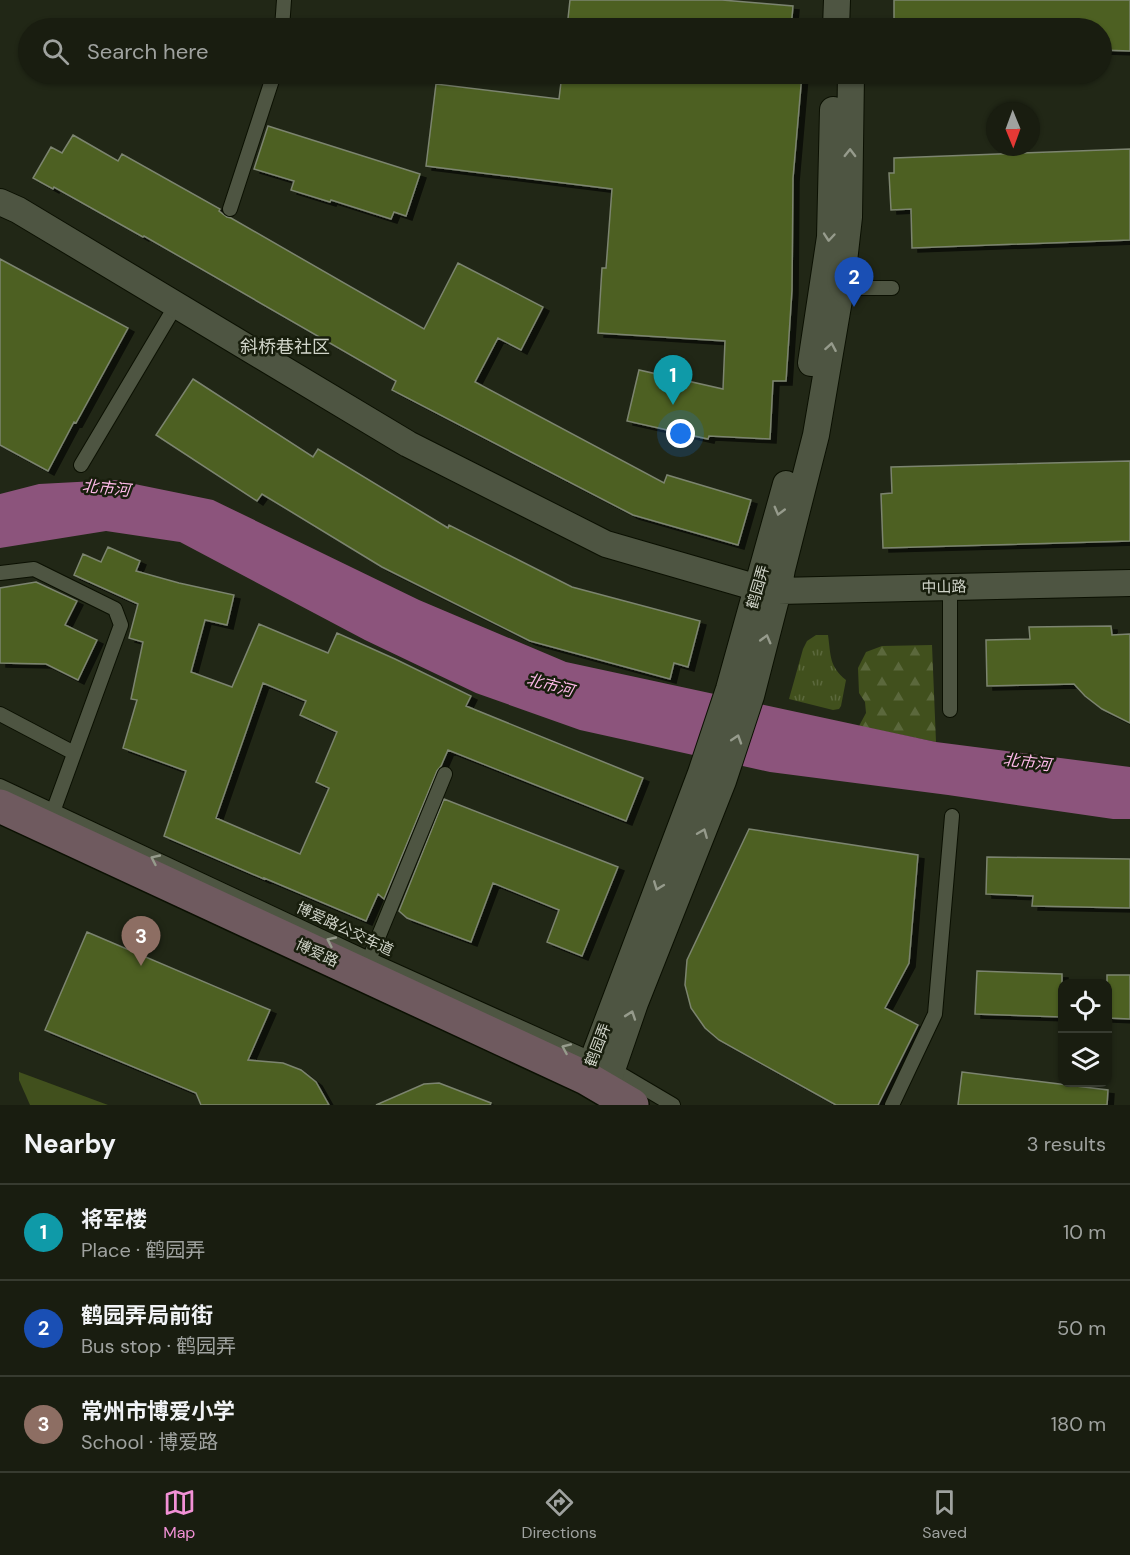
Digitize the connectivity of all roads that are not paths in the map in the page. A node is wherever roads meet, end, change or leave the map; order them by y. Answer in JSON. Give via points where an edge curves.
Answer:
{"nodes":[{"id":1,"x":284,"y":0,"type":"edge"},
{"id":2,"x":837,"y":0,"type":"edge"},
{"id":3,"x":852,"y":0,"type":"edge"},
{"id":4,"x":283,"y":18,"type":"edge"},
{"id":5,"x":836,"y":18,"type":"edge"},
{"id":6,"x":852,"y":18,"type":"edge"},
{"id":7,"x":271,"y":84,"type":"edge"},
{"id":8,"x":834,"y":84,"type":"edge"},
{"id":9,"x":851,"y":84,"type":"edge"},
{"id":10,"x":0,"y":202,"type":"edge"},
{"id":11,"x":230,"y":209,"type":"dead end"},
{"id":12,"x":841,"y":288,"type":"junction"},
{"id":13,"x":892,"y":288,"type":"dead end"},
{"id":14,"x":176,"y":305,"type":"junction"},
{"id":15,"x":81,"y":465,"type":"dead end"},
{"id":16,"x":0,"y":573,"type":"edge"},
{"id":17,"x":1130,"y":583,"type":"edge"},
{"id":18,"x":950,"y":586,"type":"junction"},
{"id":19,"x":768,"y":589,"type":"junction"},
{"id":20,"x":950,"y":710,"type":"dead end"},
{"id":21,"x":0,"y":714,"type":"edge"},
{"id":22,"x":74,"y":753,"type":"junction"},
{"id":23,"x":445,"y":774,"type":"dead end"},
{"id":24,"x":0,"y":786,"type":"edge"},
{"id":25,"x":0,"y":806,"type":"edge"},
{"id":26,"x":951,"y":816,"type":"dead end"},
{"id":27,"x":50,"y":819,"type":"junction"},
{"id":28,"x":366,"y":967,"type":"junction"},
{"id":29,"x":601,"y":1088,"type":"edge"},
{"id":30,"x":673,"y":1105,"type":"edge"},
{"id":31,"x":892,"y":1105,"type":"edge"}],
"edges":[{"from":1,"to":4,"type":"lane"},
{"from":2,"to":5,"type":"street"},
{"from":3,"to":6,"type":"street"},
{"from":7,"to":11,"type":"lane"},
{"from":8,"to":19,"type":"street","name":"鹤园弄","one_way":true,"via":[[830,237],[800,434]]},
{"from":12,"to":9,"type":"street","name":"鹤园弄","one_way":true,"via":[[849,217]]},
{"from":10,"to":14,"type":"street","name":"中山路"},
{"from":12,"to":13,"type":"lane"},
{"from":19,"to":12,"type":"street","name":"鹤园弄","one_way":true,"via":[[782,569],[816,435]]},
{"from":14,"to":15,"type":"lane"},
{"from":14,"to":19,"type":"street","name":"中山路","via":[[408,444],[606,544]]},
{"from":16,"to":22,"type":"lane","via":[[34,569],[115,609],[121,625]]},
{"from":17,"to":18,"type":"street","name":"中山路"},
{"from":18,"to":19,"type":"street","name":"中山路"},
{"from":18,"to":20,"type":"lane"},
{"from":19,"to":29,"type":"street","name":"鹤园弄","via":[[712,777]]},
{"from":21,"to":22,"type":"lane"},
{"from":22,"to":27,"type":"lane"},
{"from":23,"to":28,"type":"lane"},
{"from":24,"to":27,"type":"lane"},
{"from":25,"to":27,"type":"main road","name":"博爱路"},
{"from":26,"to":31,"type":"lane","via":[[935,1014]]},
{"from":27,"to":28,"type":"main road","name":"博爱路"},
{"from":28,"to":29,"type":"main road","name":"博爱路"},
{"from":29,"to":30,"type":"lane"}]}
